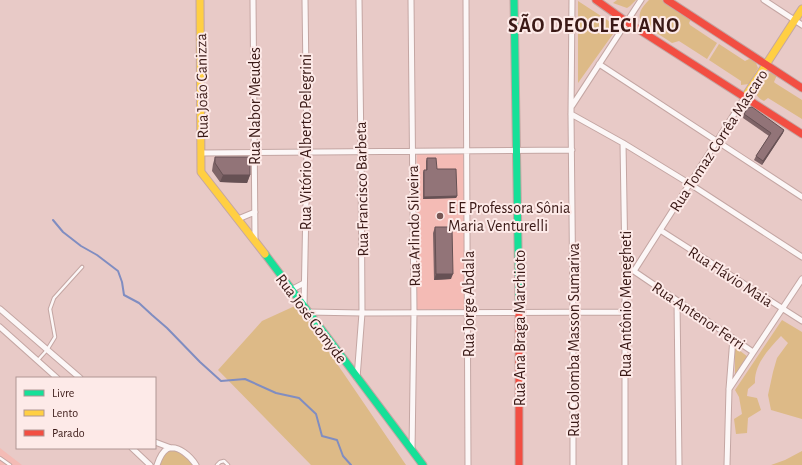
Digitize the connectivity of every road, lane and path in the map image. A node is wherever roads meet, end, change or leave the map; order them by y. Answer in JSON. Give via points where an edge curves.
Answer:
{"nodes":[{"id":1,"x":200,"y":0,"type":"edge"},
{"id":2,"x":254,"y":0,"type":"edge"},
{"id":3,"x":305,"y":0,"type":"edge"},
{"id":4,"x":359,"y":0,"type":"edge"},
{"id":5,"x":411,"y":0,"type":"edge"},
{"id":6,"x":466,"y":0,"type":"edge"},
{"id":7,"x":514,"y":0,"type":"edge"},
{"id":8,"x":572,"y":0,"type":"edge"},
{"id":9,"x":596,"y":0,"type":"edge"},
{"id":10,"x":641,"y":0,"type":"edge"},
{"id":11,"x":667,"y":0,"type":"edge"},
{"id":12,"x":764,"y":0,"type":"edge"},
{"id":13,"x":802,"y":9,"type":"edge"},
{"id":14,"x":795,"y":20,"type":"junction"},
{"id":15,"x":627,"y":22,"type":"junction"},
{"id":16,"x":802,"y":25,"type":"edge"},
{"id":17,"x":599,"y":64,"type":"junction"},
{"id":18,"x":767,"y":65,"type":"junction"},
{"id":19,"x":802,"y":88,"type":"edge"},
{"id":20,"x":745,"y":98,"type":"junction"},
{"id":21,"x":571,"y":106,"type":"junction"},
{"id":22,"x":571,"y":114,"type":"junction"},
{"id":23,"x":802,"y":134,"type":"edge"},
{"id":24,"x":717,"y":142,"type":"junction"},
{"id":25,"x":623,"y":143,"type":"junction"},
{"id":26,"x":517,"y":150,"type":"junction"},
{"id":27,"x":572,"y":150,"type":"junction"},
{"id":28,"x":412,"y":151,"type":"junction"},
{"id":29,"x":467,"y":151,"type":"junction"},
{"id":30,"x":254,"y":152,"type":"junction"},
{"id":31,"x":307,"y":152,"type":"junction"},
{"id":32,"x":361,"y":152,"type":"junction"},
{"id":33,"x":202,"y":153,"type":"junction"},
{"id":34,"x":202,"y":172,"type":"joint"},
{"id":35,"x":690,"y":184,"type":"junction"},
{"id":36,"x":802,"y":197,"type":"edge"},
{"id":37,"x":255,"y":212,"type":"junction"},
{"id":38,"x":238,"y":219,"type":"junction"},
{"id":39,"x":660,"y":230,"type":"junction"},
{"id":40,"x":255,"y":240,"type":"junction"},
{"id":41,"x":802,"y":257,"type":"edge"},
{"id":42,"x":625,"y":266,"type":"junction"},
{"id":43,"x":82,"y":267,"type":"dead end"},
{"id":44,"x":634,"y":271,"type":"junction"},
{"id":45,"x":802,"y":279,"type":"edge"},
{"id":46,"x":304,"y":283,"type":"junction"},
{"id":47,"x":291,"y":290,"type":"junction"},
{"id":48,"x":678,"y":301,"type":"junction"},
{"id":49,"x":0,"y":309,"type":"edge"},
{"id":50,"x":782,"y":309,"type":"junction"},
{"id":51,"x":306,"y":310,"type":"junction"},
{"id":52,"x":519,"y":312,"type":"junction"},
{"id":53,"x":573,"y":312,"type":"junction"},
{"id":54,"x":625,"y":312,"type":"junction"},
{"id":55,"x":362,"y":313,"type":"junction"},
{"id":56,"x":414,"y":313,"type":"junction"},
{"id":57,"x":468,"y":313,"type":"junction"},
{"id":58,"x":802,"y":321,"type":"edge"},
{"id":59,"x":0,"y":329,"type":"edge"},
{"id":60,"x":733,"y":338,"type":"junction"},
{"id":61,"x":47,"y":350,"type":"junction"},
{"id":62,"x":753,"y":352,"type":"junction"},
{"id":63,"x":38,"y":361,"type":"junction"},
{"id":64,"x":56,"y":377,"type":"edge"},
{"id":65,"x":79,"y":377,"type":"edge"},
{"id":66,"x":357,"y":379,"type":"junction"},
{"id":67,"x":729,"y":389,"type":"junction"},
{"id":68,"x":156,"y":442,"type":"edge"},
{"id":69,"x":172,"y":448,"type":"junction"},
{"id":70,"x":133,"y":449,"type":"edge"},
{"id":71,"x":412,"y":452,"type":"junction"},
{"id":72,"x":0,"y":458,"type":"edge"},
{"id":73,"x":10,"y":465,"type":"edge"},
{"id":74,"x":150,"y":465,"type":"edge"},
{"id":75,"x":157,"y":465,"type":"edge"},
{"id":76,"x":196,"y":465,"type":"edge"},
{"id":77,"x":217,"y":465,"type":"edge"},
{"id":78,"x":228,"y":465,"type":"edge"},
{"id":79,"x":423,"y":465,"type":"edge"},
{"id":80,"x":468,"y":465,"type":"edge"},
{"id":81,"x":519,"y":465,"type":"edge"},
{"id":82,"x":573,"y":465,"type":"edge"},
{"id":83,"x":625,"y":465,"type":"edge"},
{"id":84,"x":679,"y":465,"type":"edge"},
{"id":85,"x":727,"y":465,"type":"edge"}],
"edges":[{"from":1,"to":33,"type":"street","name":"Rua João Canizza"},
{"from":2,"to":30,"type":"street","name":"Rua Nabor Meudes"},
{"from":3,"to":31,"type":"street","name":"Rua Vitório Alberto Pelegrini"},
{"from":4,"to":32,"type":"street","name":"Rua Francisco Barbeta"},
{"from":5,"to":28,"type":"street","name":"Rua Arlindo Silveira"},
{"from":6,"to":29,"type":"street","name":"Rua Jorge Abdala"},
{"from":7,"to":26,"type":"street","name":"Rua Ana Braga Marchioto"},
{"from":8,"to":21,"type":"street","name":"Rua Colomba Masson Sumariva"},
{"from":9,"to":15,"type":"street"},
{"from":10,"to":15,"type":"street"},
{"from":11,"to":18,"type":"street"},
{"from":12,"to":14,"type":"street"},
{"from":13,"to":14,"type":"street","name":"Rua Tomaz Corrêa Mascaro"},
{"from":14,"to":16,"type":"street"},
{"from":14,"to":18,"type":"street","name":"Rua Tomaz Corrêa Mascaro"},
{"from":15,"to":17,"type":"street"},
{"from":15,"to":20,"type":"street"},
{"from":17,"to":21,"type":"street"},
{"from":17,"to":24,"type":"street"},
{"from":18,"to":19,"type":"street"},
{"from":18,"to":20,"type":"street","name":"Rua Tomaz Corrêa Mascaro"},
{"from":20,"to":23,"type":"street"},
{"from":20,"to":24,"type":"street","name":"Rua Tomaz Corrêa Mascaro"},
{"from":21,"to":22,"type":"street","name":"Rua Colomba Masson Sumariva"},
{"from":22,"to":25,"type":"street"},
{"from":22,"to":27,"type":"street","name":"Rua Colomba Masson Sumariva"},
{"from":24,"to":35,"type":"street","name":"Rua Tomaz Corrêa Mascaro"},
{"from":24,"to":36,"type":"street"},
{"from":25,"to":35,"type":"street"},
{"from":25,"to":42,"type":"street","name":"Rua Antônio Menegheti"},
{"from":26,"to":27,"type":"street"},
{"from":26,"to":29,"type":"street"},
{"from":26,"to":52,"type":"street","name":"Rua Ana Braga Marchioto"},
{"from":27,"to":53,"type":"street","name":"Rua Colomba Masson Sumariva"},
{"from":28,"to":29,"type":"street"},
{"from":28,"to":32,"type":"street"},
{"from":28,"to":56,"type":"street","name":"Rua Arlindo Silveira"},
{"from":29,"to":57,"type":"street","name":"Rua Jorge Abdala"},
{"from":30,"to":31,"type":"street"},
{"from":30,"to":33,"type":"street"},
{"from":30,"to":37,"type":"street","name":"Rua Nabor Meudes"},
{"from":31,"to":32,"type":"street"},
{"from":31,"to":46,"type":"street","name":"Rua Vitório Alberto Pelegrini"},
{"from":32,"to":55,"type":"street","name":"Rua Francisco Barbeta"},
{"from":33,"to":34,"type":"street","name":"Rua João Canizza"},
{"from":34,"to":38,"type":"street","name":"Rua José Gomyde"},
{"from":35,"to":39,"type":"street","name":"Rua Tomaz Corrêa Mascaro"},
{"from":35,"to":41,"type":"street"},
{"from":37,"to":38,"type":"street"},
{"from":37,"to":40,"type":"street","name":"Rua Nabor Meudes"},
{"from":38,"to":40,"type":"street","name":"Rua José Gomyde"},
{"from":39,"to":44,"type":"street","name":"Rua Tomaz Corrêa Mascaro"},
{"from":39,"to":50,"type":"street","name":"Rua Flávio Maia"},
{"from":40,"to":47,"type":"street","name":"Rua José Gomyde"},
{"from":42,"to":44,"type":"street","name":"Rua Antenor Ferri"},
{"from":42,"to":54,"type":"street","name":"Rua Antônio Menegheti"},
{"from":43,"to":61,"type":"lane","via":[[54,298],[50,309],[55,337]]},
{"from":44,"to":48,"type":"street","name":"Rua Antenor Ferri"},
{"from":45,"to":50,"type":"street"},
{"from":46,"to":47,"type":"street"},
{"from":46,"to":51,"type":"street","name":"Rua Vitório Alberto Pelegrini"},
{"from":47,"to":51,"type":"street","name":"Rua José Gomyde"},
{"from":48,"to":60,"type":"street","name":"Rua Antenor Ferri"},
{"from":48,"to":84,"type":"street"},
{"from":49,"to":61,"type":"street"},
{"from":50,"to":58,"type":"street","name":"Rua Flávio Maia"},
{"from":50,"to":62,"type":"street"},
{"from":51,"to":55,"type":"street"},
{"from":51,"to":66,"type":"street","name":"Rua José Gomyde"},
{"from":52,"to":53,"type":"street"},
{"from":52,"to":57,"type":"street"},
{"from":52,"to":81,"type":"street","name":"Rua Ana Braga Marchioto"},
{"from":53,"to":54,"type":"street"},
{"from":53,"to":82,"type":"street","name":"Rua Colomba Masson Sumariva"},
{"from":54,"to":83,"type":"street","name":"Rua Antônio Menegheti"},
{"from":55,"to":56,"type":"street"},
{"from":55,"to":66,"type":"street","name":"Rua Francisco Barbeta"},
{"from":56,"to":57,"type":"street"},
{"from":56,"to":71,"type":"street","name":"Rua Arlindo Silveira"},
{"from":57,"to":80,"type":"street","name":"Rua Jorge Abdala"},
{"from":59,"to":63,"type":"street"},
{"from":60,"to":62,"type":"street","name":"Rua Antenor Ferri"},
{"from":60,"to":67,"type":"street"},
{"from":61,"to":63,"type":"lane"},
{"from":61,"to":65,"type":"street"},
{"from":62,"to":67,"type":"street"},
{"from":63,"to":64,"type":"street"},
{"from":66,"to":71,"type":"street","name":"Rua José Gomyde"},
{"from":67,"to":85,"type":"street"},
{"from":68,"to":69,"type":"street"},
{"from":69,"to":75,"type":"street","via":[[164,452]]},
{"from":69,"to":76,"type":"street","via":[[184,452]]},
{"from":70,"to":74,"type":"street"},
{"from":71,"to":79,"type":"street","name":"Rua José Gomyde"},
{"from":72,"to":73,"type":"lane"},
{"from":77,"to":78,"type":"lane","via":[[224,461]]}]}
